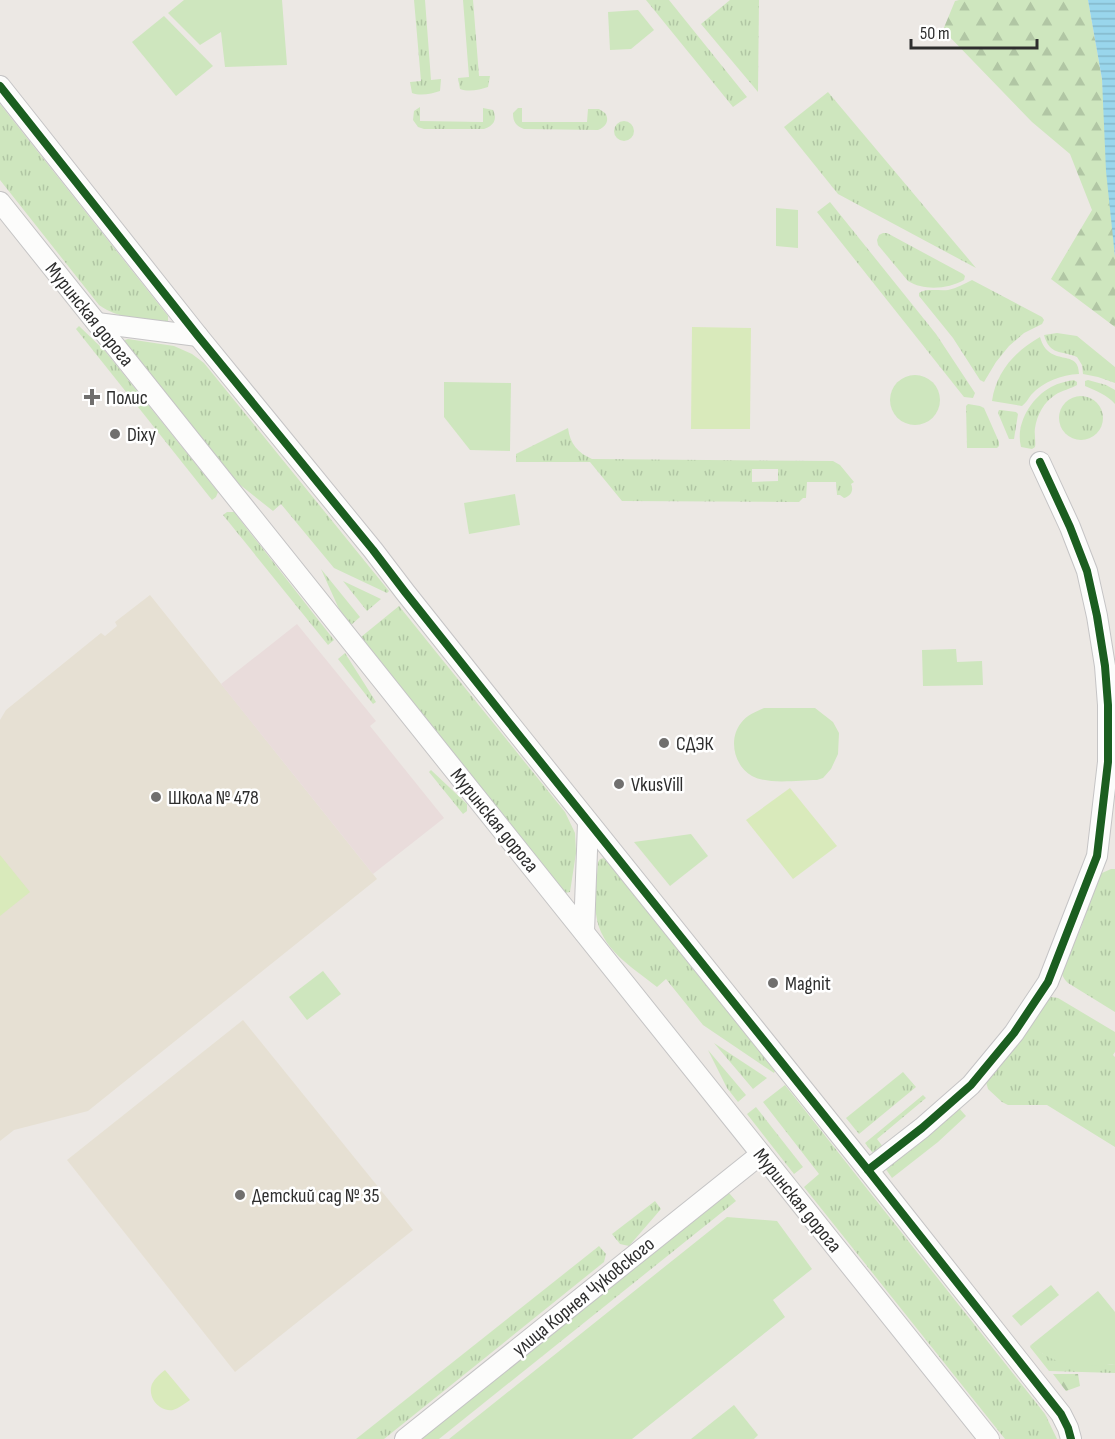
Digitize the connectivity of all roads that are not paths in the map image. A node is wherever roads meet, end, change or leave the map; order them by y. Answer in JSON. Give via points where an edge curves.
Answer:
{"nodes":[{"id":1,"x":0,"y":86,"type":"edge"},
{"id":2,"x":0,"y":202,"type":"edge"},
{"id":3,"x":97,"y":323,"type":"junction"},
{"id":4,"x":198,"y":336,"type":"junction"},
{"id":5,"x":1040,"y":462,"type":"dead end"},
{"id":6,"x":588,"y":823,"type":"junction"},
{"id":7,"x":584,"y":932,"type":"junction"},
{"id":8,"x":761,"y":1154,"type":"junction"},
{"id":9,"x":868,"y":1170,"type":"junction"},
{"id":10,"x":405,"y":1439,"type":"edge"},
{"id":11,"x":989,"y":1439,"type":"edge"},
{"id":12,"x":1071,"y":1439,"type":"edge"}],
"edges":[{"from":1,"to":4,"type":"street"},
{"from":2,"to":3,"type":"street","name":"Муринская дорога"},
{"from":3,"to":4,"type":"street"},
{"from":3,"to":7,"type":"street","name":"Муринская дорога"},
{"from":4,"to":6,"type":"street"},
{"from":5,"to":9,"type":"street","via":[[1087,571],[1105,666],[1108,762],[1097,856],[1048,982],[1014,1033],[971,1085]]},
{"from":6,"to":7,"type":"street"},
{"from":6,"to":9,"type":"street"},
{"from":7,"to":8,"type":"street","name":"Муринская дорога"},
{"from":8,"to":10,"type":"street","name":"улица Корнея Чуковского"},
{"from":8,"to":11,"type":"street","name":"Муринская дорога"},
{"from":9,"to":12,"type":"street","via":[[1061,1414]]}]}
